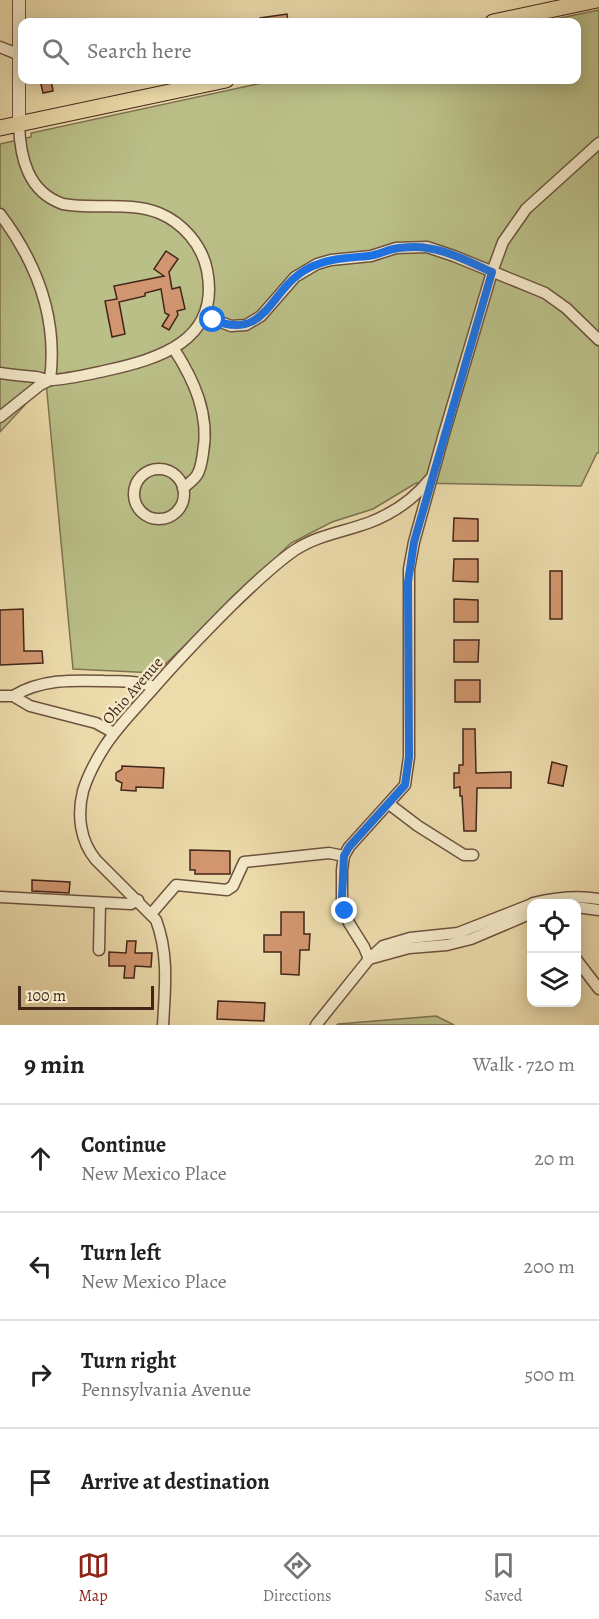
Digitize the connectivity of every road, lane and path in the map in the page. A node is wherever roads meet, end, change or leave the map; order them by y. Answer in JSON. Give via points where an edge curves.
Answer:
{"nodes":[{"id":1,"x":19,"y":0,"type":"edge"},
{"id":2,"x":591,"y":1,"type":"edge"},
{"id":3,"x":19,"y":18,"type":"edge"},
{"id":4,"x":512,"y":18,"type":"edge"},
{"id":5,"x":0,"y":47,"type":"edge"},
{"id":6,"x":18,"y":54,"type":"edge"},
{"id":7,"x":20,"y":84,"type":"edge"},
{"id":8,"x":207,"y":84,"type":"edge"},
{"id":9,"x":19,"y":124,"type":"junction"},
{"id":10,"x":0,"y":128,"type":"edge"},
{"id":11,"x":599,"y":143,"type":"edge"},
{"id":12,"x":0,"y":214,"type":"edge"},
{"id":13,"x":492,"y":272,"type":"junction"},
{"id":14,"x":205,"y":316,"type":"junction"},
{"id":15,"x":599,"y":340,"type":"edge"},
{"id":16,"x":174,"y":349,"type":"junction"},
{"id":17,"x":0,"y":373,"type":"edge"},
{"id":18,"x":50,"y":380,"type":"junction"},
{"id":19,"x":0,"y":417,"type":"edge"},
{"id":20,"x":434,"y":474,"type":"junction"},
{"id":21,"x":183,"y":488,"type":"junction"},
{"id":22,"x":154,"y":687,"type":"junction"},
{"id":23,"x":0,"y":696,"type":"edge"},
{"id":24,"x":14,"y":696,"type":"junction"},
{"id":25,"x":114,"y":733,"type":"junction"},
{"id":26,"x":389,"y":804,"type":"junction"},
{"id":27,"x":473,"y":855,"type":"dead end"},
{"id":28,"x":344,"y":856,"type":"junction"},
{"id":29,"x":0,"y":897,"type":"edge"},
{"id":30,"x":558,"y":899,"type":"edge"},
{"id":31,"x":599,"y":899,"type":"edge"},
{"id":32,"x":138,"y":900,"type":"junction"},
{"id":33,"x":100,"y":903,"type":"junction"},
{"id":34,"x":527,"y":906,"type":"edge"},
{"id":35,"x":581,"y":908,"type":"edge"},
{"id":36,"x":599,"y":910,"type":"edge"},
{"id":37,"x":151,"y":914,"type":"junction"},
{"id":38,"x":527,"y":915,"type":"edge"},
{"id":39,"x":99,"y":950,"type":"dead end"},
{"id":40,"x":369,"y":959,"type":"junction"},
{"id":41,"x":581,"y":966,"type":"edge"},
{"id":42,"x":599,"y":989,"type":"edge"},
{"id":43,"x":163,"y":1025,"type":"edge"},
{"id":44,"x":316,"y":1025,"type":"edge"}],
"edges":[{"from":1,"to":3,"type":"street"},
{"from":2,"to":4,"type":"main road"},
{"from":5,"to":6,"type":"street"},
{"from":7,"to":9,"type":"street"},
{"from":8,"to":9,"type":"main road"},
{"from":9,"to":10,"type":"main road"},
{"from":9,"to":14,"type":"street","via":[[26,168],[45,195],[69,205],[144,209],[183,229],[196,243],[206,265],[209,291]]},
{"from":11,"to":13,"type":"street","via":[[526,209],[503,242]]},
{"from":12,"to":18,"type":"street","via":[[21,243],[45,295],[51,331]]},
{"from":13,"to":14,"type":"street","via":[[427,248],[396,248],[308,268],[289,283],[261,316],[246,325],[231,326]]},
{"from":13,"to":15,"type":"street","via":[[545,293]]},
{"from":13,"to":20,"type":"street"},
{"from":14,"to":16,"type":"street"},
{"from":16,"to":18,"type":"street","via":[[141,362]]},
{"from":16,"to":21,"type":"street","via":[[197,392],[205,430],[200,468]]},
{"from":17,"to":18,"type":"street"},
{"from":18,"to":19,"type":"street"},
{"from":20,"to":22,"type":"street","name":"Ohio Avenue","via":[[418,493],[385,515],[319,537],[292,552],[202,634]]},
{"from":20,"to":26,"type":"street","via":[[414,542],[409,576],[407,781]]},
{"from":21,"to":21,"type":"street","via":[[182,503],[166,518],[147,516],[134,500],[139,477],[155,469],[173,473]]},
{"from":22,"to":24,"type":"street","via":[[138,682],[70,679],[46,683]]},
{"from":22,"to":25,"type":"street","name":"Ohio Avenue"},
{"from":23,"to":24,"type":"street"},
{"from":24,"to":25,"type":"street","via":[[30,706],[96,723]]},
{"from":25,"to":32,"type":"street","name":"Ohio Avenue","via":[[83,792],[82,832],[88,851]]},
{"from":26,"to":27,"type":"street","via":[[464,855]]},
{"from":26,"to":28,"type":"street"},
{"from":28,"to":37,"type":"street","via":[[329,853],[244,862],[233,886],[227,890],[176,885]]},
{"from":28,"to":40,"type":"street","via":[[342,904]]},
{"from":29,"to":33,"type":"street"},
{"from":30,"to":31,"type":"street"},
{"from":32,"to":33,"type":"street","via":[[131,904]]},
{"from":32,"to":37,"type":"street","name":"Ohio Avenue"},
{"from":33,"to":39,"type":"street"},
{"from":34,"to":40,"type":"street","via":[[458,933],[394,941]]},
{"from":35,"to":36,"type":"street"},
{"from":37,"to":43,"type":"street","name":"Ohio Avenue","via":[[165,949]]},
{"from":38,"to":40,"type":"street","via":[[471,939],[409,948]]},
{"from":40,"to":44,"type":"street"},
{"from":41,"to":42,"type":"street"}]}
